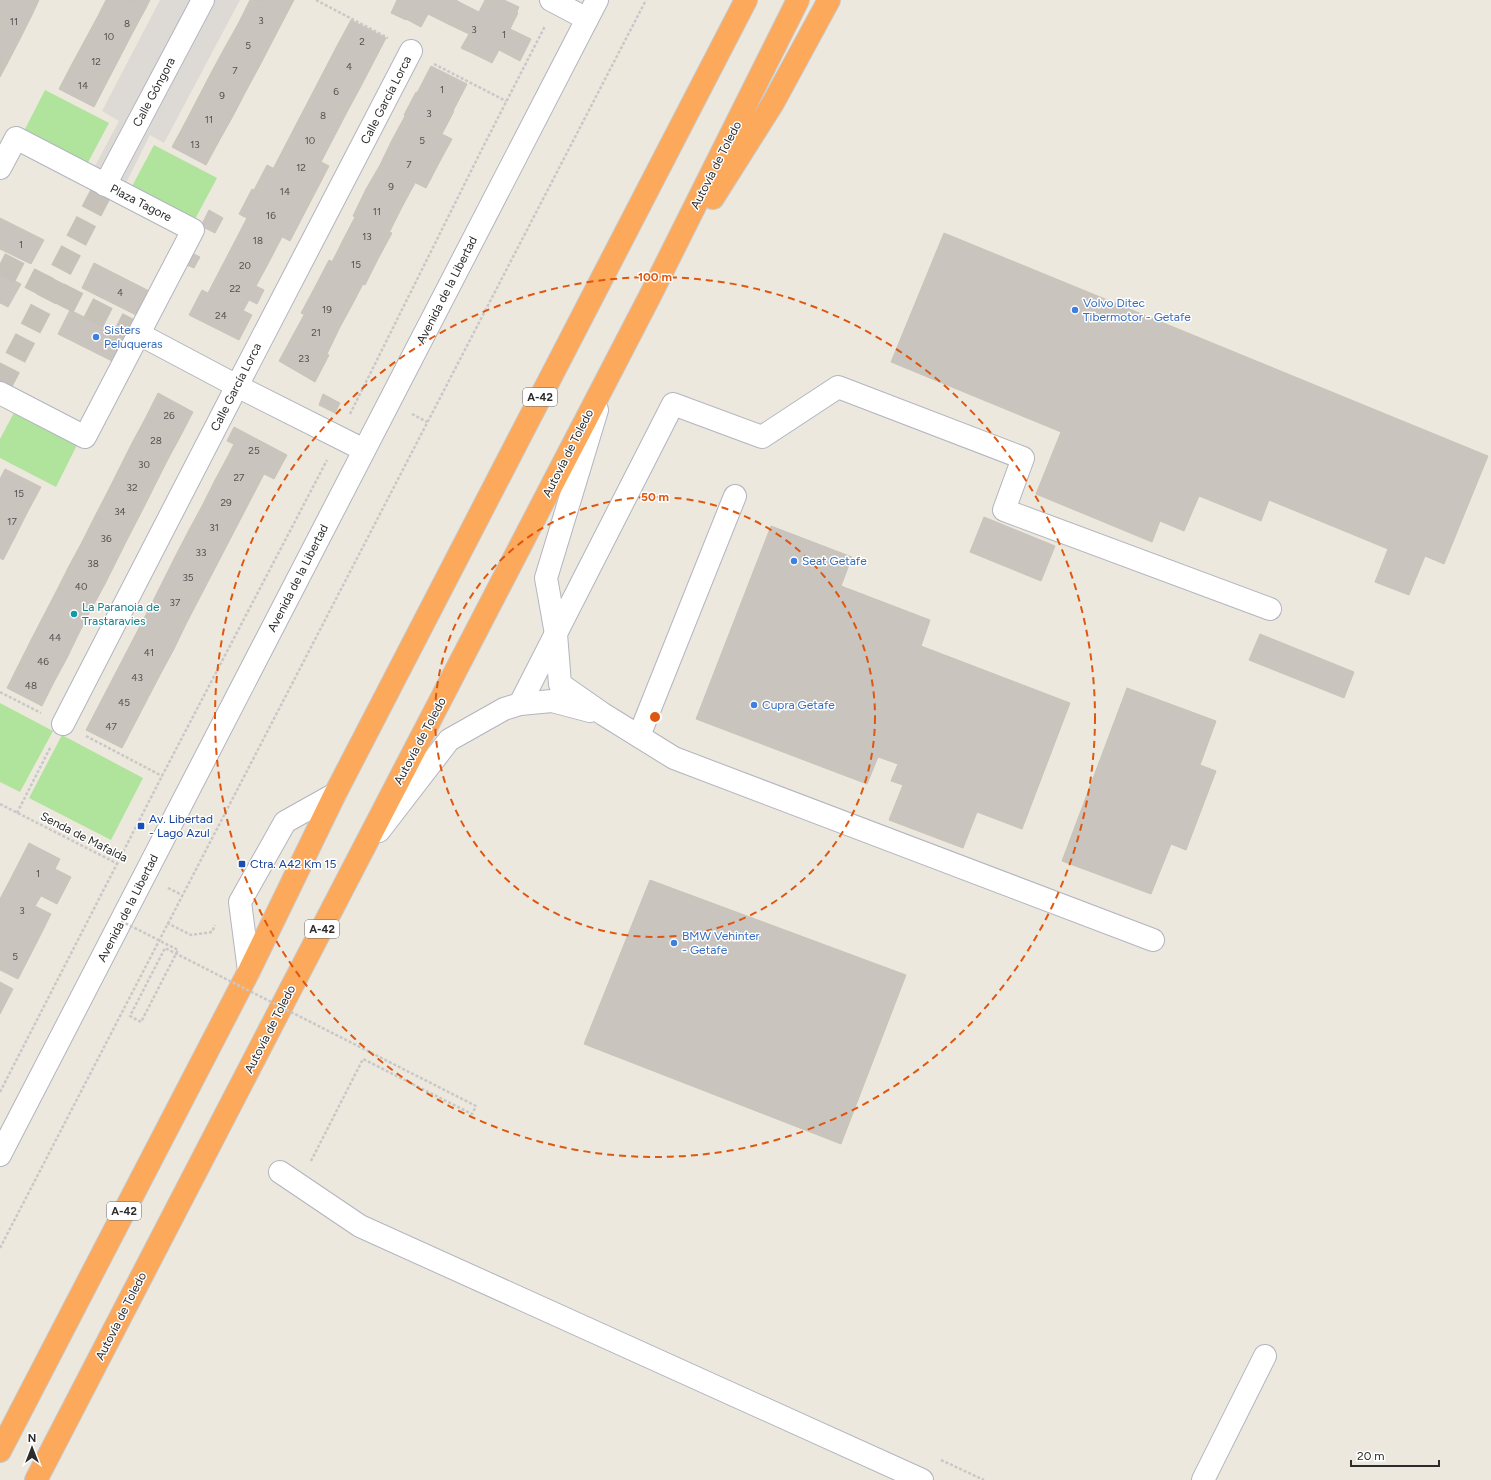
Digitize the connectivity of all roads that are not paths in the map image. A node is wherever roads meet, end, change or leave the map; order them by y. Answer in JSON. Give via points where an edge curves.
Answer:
{"nodes":[{"id":1,"x":203,"y":0,"type":"edge"},
{"id":2,"x":746,"y":0,"type":"edge"},
{"id":3,"x":798,"y":0,"type":"edge"},
{"id":4,"x":829,"y":0,"type":"edge"},
{"id":5,"x":554,"y":2,"type":"edge"},
{"id":6,"x":592,"y":9,"type":"edge"},
{"id":7,"x":411,"y":51,"type":"dead end"},
{"id":8,"x":0,"y":168,"type":"edge"},
{"id":9,"x":105,"y":185,"type":"junction"},
{"id":10,"x":650,"y":296,"type":"junction"},
{"id":11,"x":139,"y":334,"type":"junction"},
{"id":12,"x":607,"y":378,"type":"junction"},
{"id":13,"x":237,"y":386,"type":"junction"},
{"id":14,"x":0,"y":393,"type":"edge"},
{"id":15,"x":364,"y":450,"type":"junction"},
{"id":16,"x":735,"y":496,"type":"dead end"},
{"id":17,"x":1270,"y":609,"type":"dead end"},
{"id":18,"x":556,"y":634,"type":"junction"},
{"id":19,"x":520,"y":704,"type":"junction"},
{"id":20,"x":602,"y":714,"type":"junction"},
{"id":21,"x":63,"y":724,"type":"road end"},
{"id":22,"x":639,"y":736,"type":"junction"},
{"id":23,"x":335,"y":794,"type":"junction"},
{"id":24,"x":360,"y":855,"type":"junction"},
{"id":25,"x":1153,"y":940,"type":"dead end"},
{"id":26,"x":249,"y":970,"type":"junction"},
{"id":27,"x":0,"y":1155,"type":"edge"},
{"id":28,"x":280,"y":1172,"type":"dead end"},
{"id":29,"x":1265,"y":1356,"type":"dead end"},
{"id":30,"x":0,"y":1451,"type":"edge"},
{"id":31,"x":36,"y":1480,"type":"edge"},
{"id":32,"x":922,"y":1480,"type":"edge"},
{"id":33,"x":1203,"y":1480,"type":"edge"}],
"edges":[{"from":1,"to":9,"type":"street","name":"Calle Góngora"},
{"from":2,"to":23,"type":"highway","number":"A-42"},
{"from":3,"to":10,"type":"highway","name":"Autovía de Toledo","number":"A-42"},
{"from":4,"to":10,"type":"highway","via":[[773,103]]},
{"from":5,"to":6,"type":"street"},
{"from":6,"to":15,"type":"street","name":"Avenida de la Libertad"},
{"from":7,"to":13,"type":"street","name":"Calle García Lorca"},
{"from":8,"to":9,"type":"street","name":"Plaza Tagore","via":[[16,138]]},
{"from":9,"to":11,"type":"street","name":"Plaza Tagore","via":[[193,230]]},
{"from":10,"to":12,"type":"highway","name":"Autovía de Toledo","number":"A-42"},
{"from":11,"to":13,"type":"street"},
{"from":11,"to":14,"type":"street","name":"Plaza Tagore","via":[[85,437]]},
{"from":12,"to":18,"type":"street","via":[[546,578]]},
{"from":12,"to":24,"type":"highway","name":"Autovía de Toledo","number":"A-42"},
{"from":13,"to":15,"type":"street"},
{"from":13,"to":21,"type":"street","name":"Calle García Lorca"},
{"from":15,"to":27,"type":"street","name":"Avenida de la Libertad"},
{"from":16,"to":22,"type":"street"},
{"from":17,"to":18,"type":"street","via":[[1004,510],[1023,458],[838,387],[762,437],[672,404]]},
{"from":18,"to":19,"type":"street"},
{"from":18,"to":20,"type":"street","via":[[560,684]]},
{"from":19,"to":20,"type":"street","via":[[552,701]]},
{"from":19,"to":24,"type":"street","via":[[504,709],[449,740]]},
{"from":20,"to":22,"type":"street"},
{"from":22,"to":25,"type":"street","via":[[674,758]]},
{"from":23,"to":26,"type":"highway","number":"A-42"},
{"from":23,"to":26,"type":"street","via":[[285,822],[240,902]]},
{"from":24,"to":31,"type":"highway","name":"Autovía de Toledo","number":"A-42"},
{"from":26,"to":30,"type":"highway","number":"A-42"},
{"from":28,"to":32,"type":"street","via":[[360,1226]]},
{"from":29,"to":33,"type":"street"}]}
